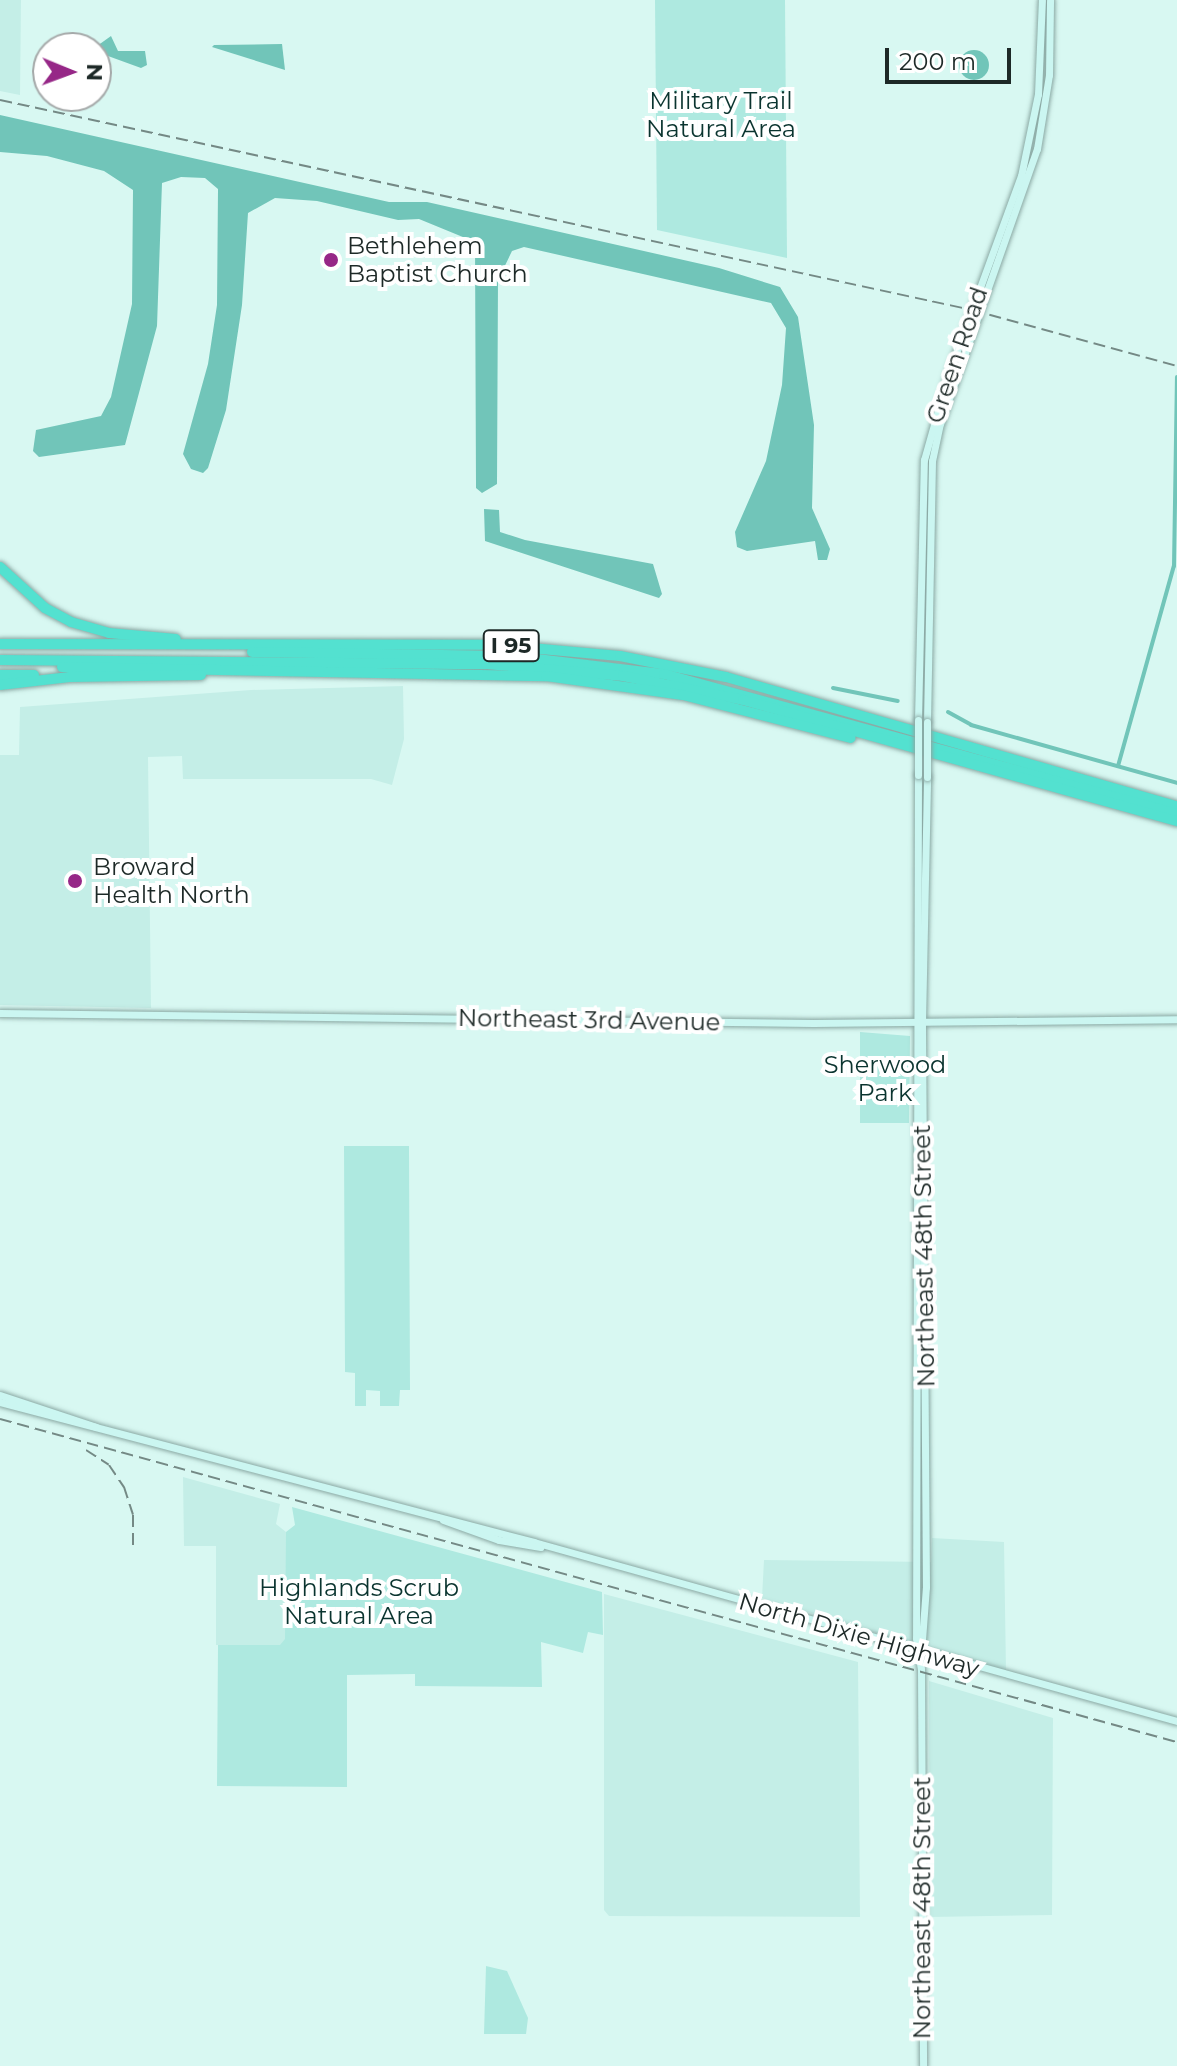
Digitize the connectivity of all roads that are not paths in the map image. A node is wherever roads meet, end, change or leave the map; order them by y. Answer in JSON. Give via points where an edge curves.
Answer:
{"nodes":[{"id":1,"x":1042,"y":0,"type":"edge"},
{"id":2,"x":1050,"y":0,"type":"edge"},
{"id":3,"x":1033,"y":148,"type":"junction"},
{"id":4,"x":0,"y":567,"type":"edge"},
{"id":5,"x":923,"y":569,"type":"joint"},
{"id":6,"x":0,"y":647,"type":"edge"},
{"id":7,"x":257,"y":649,"type":"junction"},
{"id":8,"x":0,"y":660,"type":"edge"},
{"id":9,"x":516,"y":665,"type":"junction"},
{"id":10,"x":0,"y":667,"type":"edge"},
{"id":11,"x":278,"y":670,"type":"junction"},
{"id":12,"x":0,"y":675,"type":"edge"},
{"id":13,"x":70,"y":677,"type":"junction"},
{"id":14,"x":577,"y":679,"type":"junction"},
{"id":15,"x":0,"y":685,"type":"edge"},
{"id":16,"x":1177,"y":806,"type":"edge"},
{"id":17,"x":1177,"y":814,"type":"edge"},
{"id":18,"x":1177,"y":824,"type":"edge"},
{"id":19,"x":0,"y":1013,"type":"edge"},
{"id":20,"x":1177,"y":1019,"type":"edge"},
{"id":21,"x":918,"y":1022,"type":"junction"},
{"id":22,"x":914,"y":1100,"type":"junction"},
{"id":23,"x":923,"y":1118,"type":"junction"},
{"id":24,"x":0,"y":1395,"type":"edge"},
{"id":25,"x":0,"y":1402,"type":"edge"},
{"id":26,"x":98,"y":1428,"type":"junction"},
{"id":27,"x":917,"y":1448,"type":"junction"},
{"id":28,"x":926,"y":1499,"type":"junction"},
{"id":29,"x":921,"y":1654,"type":"junction"},
{"id":30,"x":1177,"y":1721,"type":"edge"},
{"id":31,"x":923,"y":2066,"type":"edge"}],
"edges":[{"from":1,"to":3,"type":"main road"},
{"from":2,"to":3,"type":"main road","via":[[1049,75]]},
{"from":3,"to":5,"type":"main road","name":"Green Road","via":[[940,424]]},
{"from":4,"to":7,"type":"highway","via":[[45,608],[90,629]]},
{"from":5,"to":21,"type":"main road","name":"Northeast 48th Street","bridge":true},
{"from":6,"to":7,"type":"highway","number":"I 95"},
{"from":7,"to":16,"type":"highway","number":"I 95","via":[[559,648],[650,661],[757,686]]},
{"from":7,"to":17,"type":"highway","via":[[512,656],[648,671],[753,694]]},
{"from":8,"to":9,"type":"highway"},
{"from":9,"to":14,"type":"highway"},
{"from":9,"to":18,"type":"highway","via":[[698,690]]},
{"from":10,"to":11,"type":"highway","number":"I 95"},
{"from":11,"to":13,"type":"highway"},
{"from":11,"to":14,"type":"highway","number":"I 95"},
{"from":12,"to":13,"type":"highway"},
{"from":13,"to":15,"type":"highway"},
{"from":14,"to":18,"type":"highway","number":"I 95","via":[[713,702]]},
{"from":19,"to":21,"type":"main road","name":"Northeast 3rd Avenue"},
{"from":20,"to":21,"type":"main road","name":"Northeast 3rd Avenue"},
{"from":21,"to":22,"type":"main road","name":"Northeast 48th Street"},
{"from":21,"to":23,"type":"main road","name":"Northeast 48th Street"},
{"from":22,"to":23,"type":"main road"},
{"from":22,"to":27,"type":"main road","name":"Northeast 48th Street"},
{"from":23,"to":28,"type":"main road","name":"Northeast 48th Street"},
{"from":24,"to":26,"type":"main road","name":"North Dixie Highway","via":[[85,1418]]},
{"from":25,"to":26,"type":"main road","name":"North Dixie Highway"},
{"from":26,"to":29,"type":"main road","name":"North Dixie Highway"},
{"from":27,"to":28,"type":"main road","via":[[923,1455]]},
{"from":27,"to":29,"type":"main road","name":"Northeast 48th Street","via":[[916,1638]]},
{"from":28,"to":29,"type":"main road","name":"Northeast 48th Street","via":[[926,1640]]},
{"from":29,"to":30,"type":"main road","name":"North Dixie Highway"},
{"from":29,"to":31,"type":"main road","name":"Northeast 48th Street"}]}
